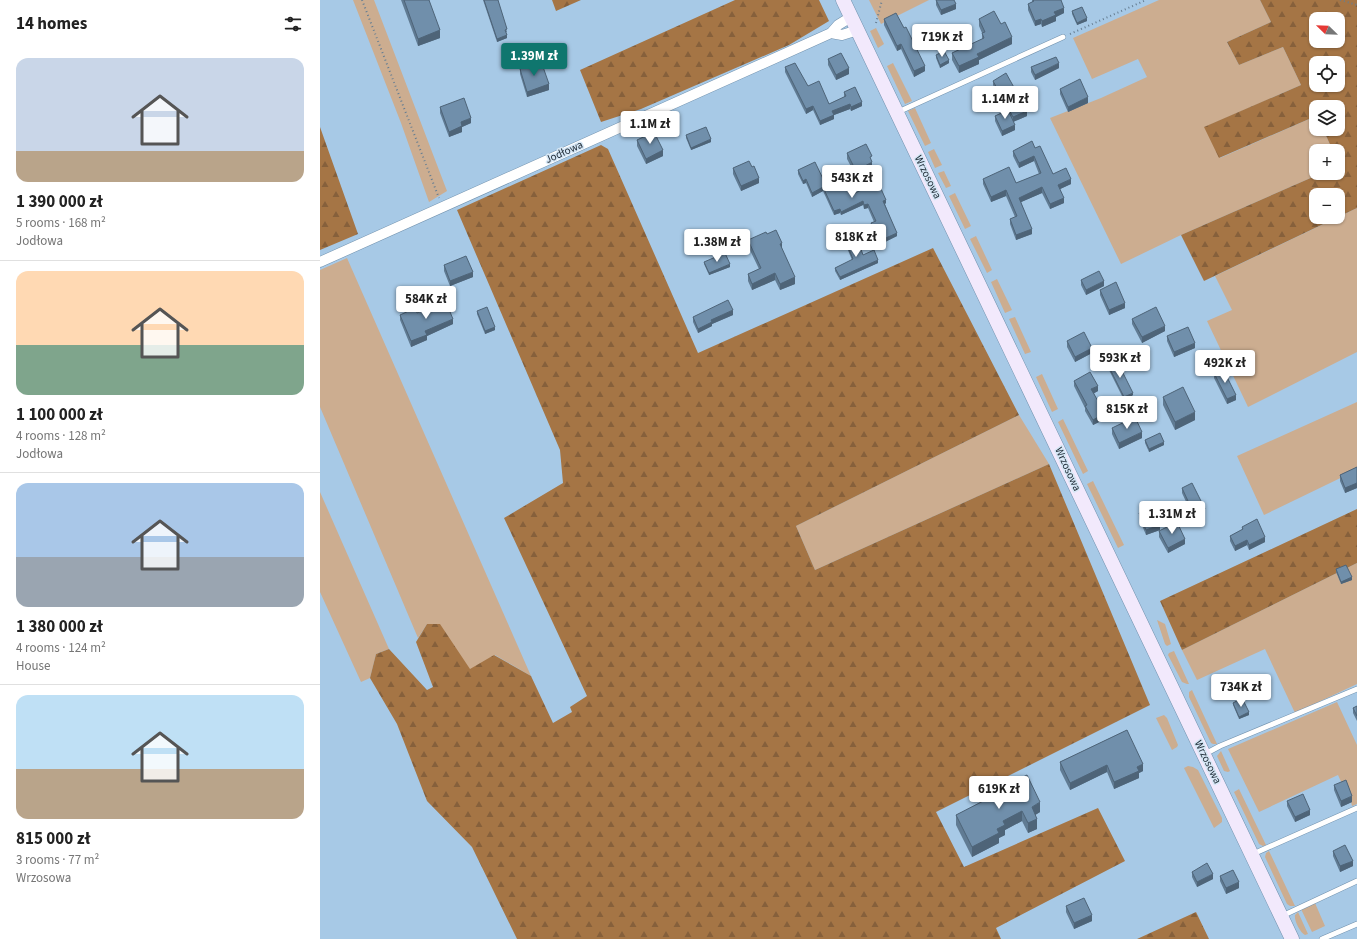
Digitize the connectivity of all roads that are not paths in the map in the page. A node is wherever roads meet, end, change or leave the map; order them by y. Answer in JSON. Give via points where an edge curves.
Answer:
{"nodes":[{"id":1,"x":843,"y":0,"type":"edge"},
{"id":2,"x":851,"y":17,"type":"junction"},
{"id":3,"x":858,"y":30,"type":"junction"},
{"id":4,"x":831,"y":33,"type":"junction"},
{"id":5,"x":1064,"y":37,"type":"road end"},
{"id":6,"x":897,"y":112,"type":"junction"},
{"id":7,"x":320,"y":262,"type":"edge"},
{"id":8,"x":1357,"y":689,"type":"edge"},
{"id":9,"x":1204,"y":755,"type":"junction"},
{"id":10,"x":1357,"y":808,"type":"edge"},
{"id":11,"x":1252,"y":855,"type":"junction"},
{"id":12,"x":1357,"y":881,"type":"edge"},
{"id":13,"x":1281,"y":916,"type":"junction"},
{"id":14,"x":1357,"y":924,"type":"edge"},
{"id":15,"x":1292,"y":939,"type":"edge"},
{"id":16,"x":1322,"y":939,"type":"edge"}],
"edges":[{"from":1,"to":2,"type":"main road","name":"Wrzosowa"},
{"from":2,"to":3,"type":"main road","name":"Wrzosowa"},
{"from":2,"to":4,"type":"street","name":"Jodłowa"},
{"from":3,"to":4,"type":"street","name":"Jodłowa","via":[[842,35]]},
{"from":3,"to":6,"type":"main road","name":"Wrzosowa"},
{"from":4,"to":7,"type":"street","name":"Jodłowa"},
{"from":5,"to":6,"type":"lane"},
{"from":6,"to":9,"type":"main road","name":"Wrzosowa"},
{"from":8,"to":9,"type":"lane"},
{"from":9,"to":11,"type":"main road","name":"Wrzosowa"},
{"from":10,"to":11,"type":"lane"},
{"from":11,"to":13,"type":"main road","name":"Wrzosowa"},
{"from":12,"to":13,"type":"lane"},
{"from":13,"to":15,"type":"main road","name":"Wrzosowa"},
{"from":14,"to":16,"type":"lane"}]}
